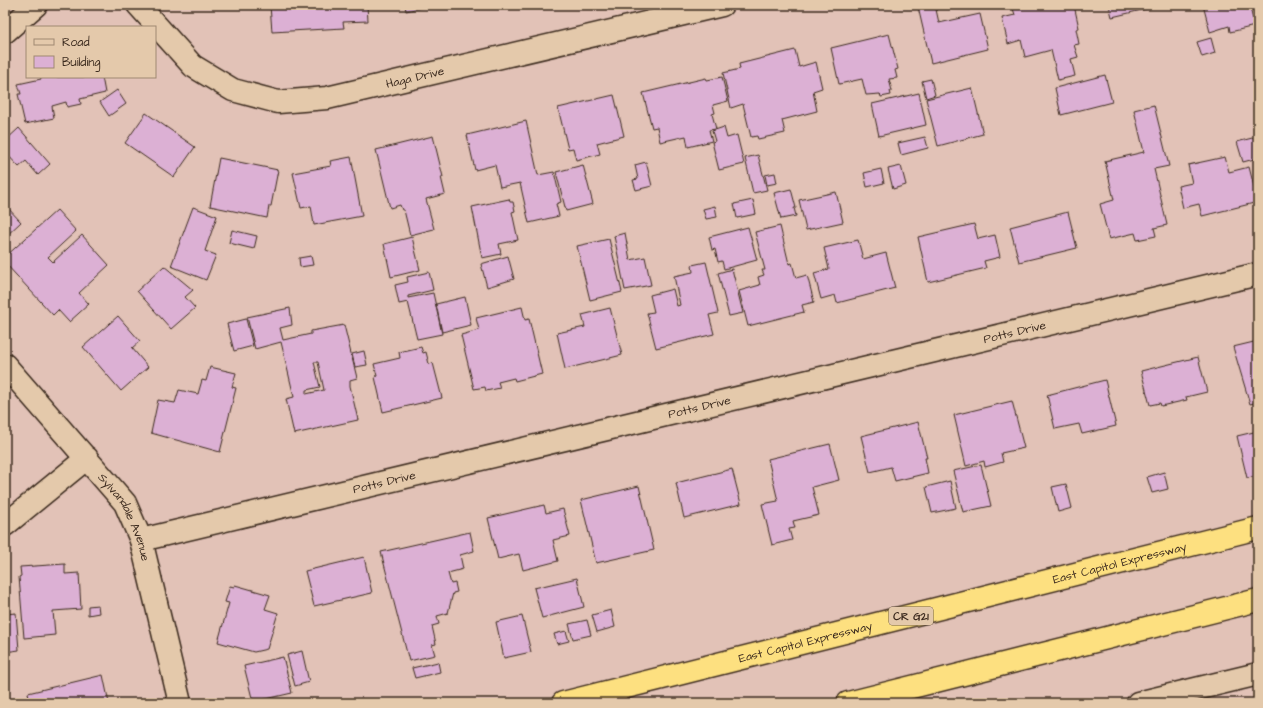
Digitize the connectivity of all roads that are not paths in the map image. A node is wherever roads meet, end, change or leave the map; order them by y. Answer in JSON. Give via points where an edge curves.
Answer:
{"nodes":[{"id":1,"x":36,"y":5,"type":"edge"},
{"id":2,"x":138,"y":5,"type":"edge"},
{"id":3,"x":722,"y":5,"type":"edge"},
{"id":4,"x":5,"y":32,"type":"edge"},
{"id":5,"x":1258,"y":274,"type":"edge"},
{"id":6,"x":5,"y":365,"type":"edge"},
{"id":7,"x":87,"y":458,"type":"junction"},
{"id":8,"x":5,"y":525,"type":"edge"},
{"id":9,"x":1258,"y":528,"type":"edge"},
{"id":10,"x":141,"y":540,"type":"junction"},
{"id":11,"x":1258,"y":600,"type":"edge"},
{"id":12,"x":1258,"y":674,"type":"edge"},
{"id":13,"x":180,"y":703,"type":"edge"},
{"id":14,"x":563,"y":703,"type":"edge"},
{"id":15,"x":848,"y":703,"type":"edge"},
{"id":16,"x":1138,"y":703,"type":"edge"}],
"edges":[{"from":1,"to":4,"type":"street"},
{"from":2,"to":3,"type":"street","name":"Haga Drive","via":[[193,66],[233,90],[278,102],[327,98]]},
{"from":5,"to":10,"type":"street","name":"Potts Drive"},
{"from":6,"to":7,"type":"street","name":"Sylvandale Avenue"},
{"from":7,"to":8,"type":"street"},
{"from":7,"to":10,"type":"street","name":"Sylvandale Avenue","via":[[125,503]]},
{"from":9,"to":14,"type":"highway","name":"East Capitol Expressway","number":"CR G21"},
{"from":10,"to":13,"type":"street","name":"Sylvandale Avenue"},
{"from":11,"to":15,"type":"highway"},
{"from":12,"to":16,"type":"street"}]}
